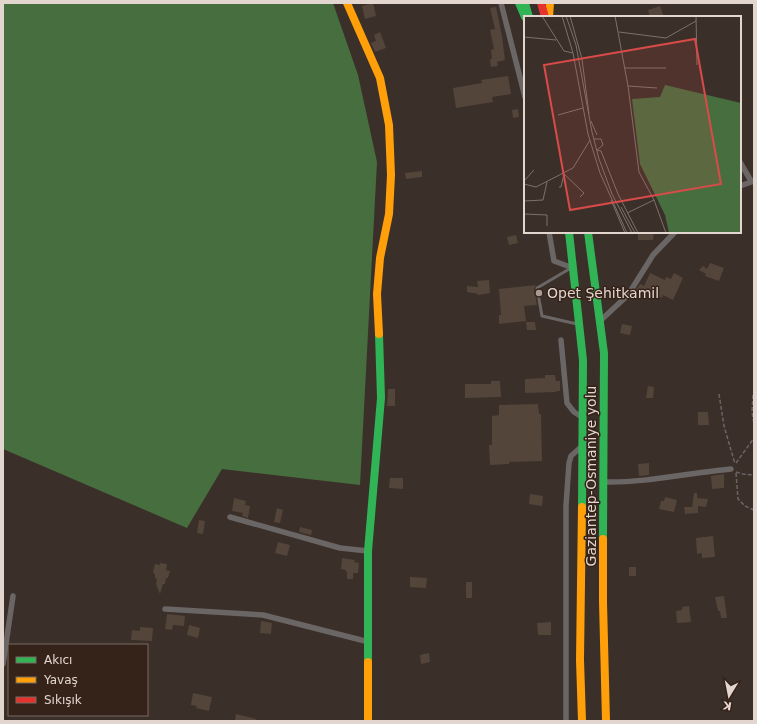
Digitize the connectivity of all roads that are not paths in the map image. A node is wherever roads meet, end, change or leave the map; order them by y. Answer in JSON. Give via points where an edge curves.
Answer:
{"nodes":[{"id":1,"x":347,"y":3,"type":"edge"},
{"id":2,"x":501,"y":3,"type":"edge"},
{"id":3,"x":519,"y":3,"type":"edge"},
{"id":4,"x":525,"y":3,"type":"edge"},
{"id":5,"x":541,"y":3,"type":"edge"},
{"id":6,"x":550,"y":3,"type":"edge"},
{"id":7,"x":525,"y":16,"type":"edge"},
{"id":8,"x":529,"y":16,"type":"edge"},
{"id":9,"x":545,"y":16,"type":"edge"},
{"id":10,"x":549,"y":16,"type":"edge"},
{"id":11,"x":524,"y":93,"type":"edge"},
{"id":12,"x":741,"y":163,"type":"edge"},
{"id":13,"x":753,"y":181,"type":"edge"},
{"id":14,"x":741,"y":186,"type":"edge"},
{"id":15,"x":549,"y":233,"type":"edge"},
{"id":16,"x":569,"y":233,"type":"edge"},
{"id":17,"x":588,"y":233,"type":"edge"},
{"id":18,"x":673,"y":233,"type":"edge"},
{"id":19,"x":573,"y":268,"type":"junction"},
{"id":20,"x":600,"y":321,"type":"junction"},
{"id":21,"x":579,"y":325,"type":"junction"},
{"id":22,"x":561,"y":340,"type":"dead end"},
{"id":23,"x":582,"y":417,"type":"junction"},
{"id":24,"x":582,"y":446,"type":"junction"},
{"id":25,"x":733,"y":470,"type":"road end"},
{"id":26,"x":604,"y":482,"type":"junction"},
{"id":27,"x":230,"y":517,"type":"dead end"},
{"id":28,"x":368,"y":551,"type":"junction"},
{"id":29,"x":13,"y":596,"type":"dead end"},
{"id":30,"x":165,"y":609,"type":"dead end"},
{"id":31,"x":369,"y":642,"type":"junction"},
{"id":32,"x":3,"y":664,"type":"edge"},
{"id":33,"x":368,"y":721,"type":"edge"},
{"id":34,"x":566,"y":721,"type":"edge"},
{"id":35,"x":582,"y":721,"type":"edge"},
{"id":36,"x":606,"y":721,"type":"edge"}],
"edges":[{"from":1,"to":28,"type":"main road","via":[[380,78],[389,125],[391,175],[389,214],[380,258],[378,294],[381,398]]},
{"from":2,"to":11,"type":"street"},
{"from":3,"to":7,"type":"main road"},
{"from":4,"to":8,"type":"main road"},
{"from":5,"to":9,"type":"main road"},
{"from":6,"to":10,"type":"main road"},
{"from":12,"to":13,"type":"street"},
{"from":13,"to":14,"type":"street"},
{"from":15,"to":19,"type":"street","via":[[554,262]]},
{"from":16,"to":19,"type":"main road","name":"Gaziantep-Osmaniye yolu"},
{"from":17,"to":20,"type":"main road","name":"Gaziantep-Osmaniye yolu"},
{"from":18,"to":20,"type":"street","via":[[653,255],[628,295]]},
{"from":19,"to":21,"type":"main road","name":"Gaziantep-Osmaniye yolu"},
{"from":19,"to":21,"type":"lane","via":[[537,288],[542,316]]},
{"from":20,"to":26,"type":"main road","name":"Gaziantep-Osmaniye yolu","via":[[604,353]]},
{"from":21,"to":23,"type":"main road","name":"Gaziantep-Osmaniye yolu","via":[[583,360]]},
{"from":22,"to":23,"type":"street","via":[[566,403]]},
{"from":23,"to":24,"type":"main road","name":"Gaziantep-Osmaniye yolu"},
{"from":24,"to":34,"type":"street","via":[[571,456],[568,463]]},
{"from":24,"to":35,"type":"main road","name":"Gaziantep-Osmaniye yolu"},
{"from":25,"to":26,"type":"street","via":[[704,471],[627,482]]},
{"from":26,"to":36,"type":"main road","name":"Gaziantep-Osmaniye yolu"},
{"from":27,"to":28,"type":"street","via":[[340,548]]},
{"from":28,"to":31,"type":"main road"},
{"from":29,"to":32,"type":"street"},
{"from":30,"to":31,"type":"street","via":[[263,615]]},
{"from":31,"to":33,"type":"main road"}]}
